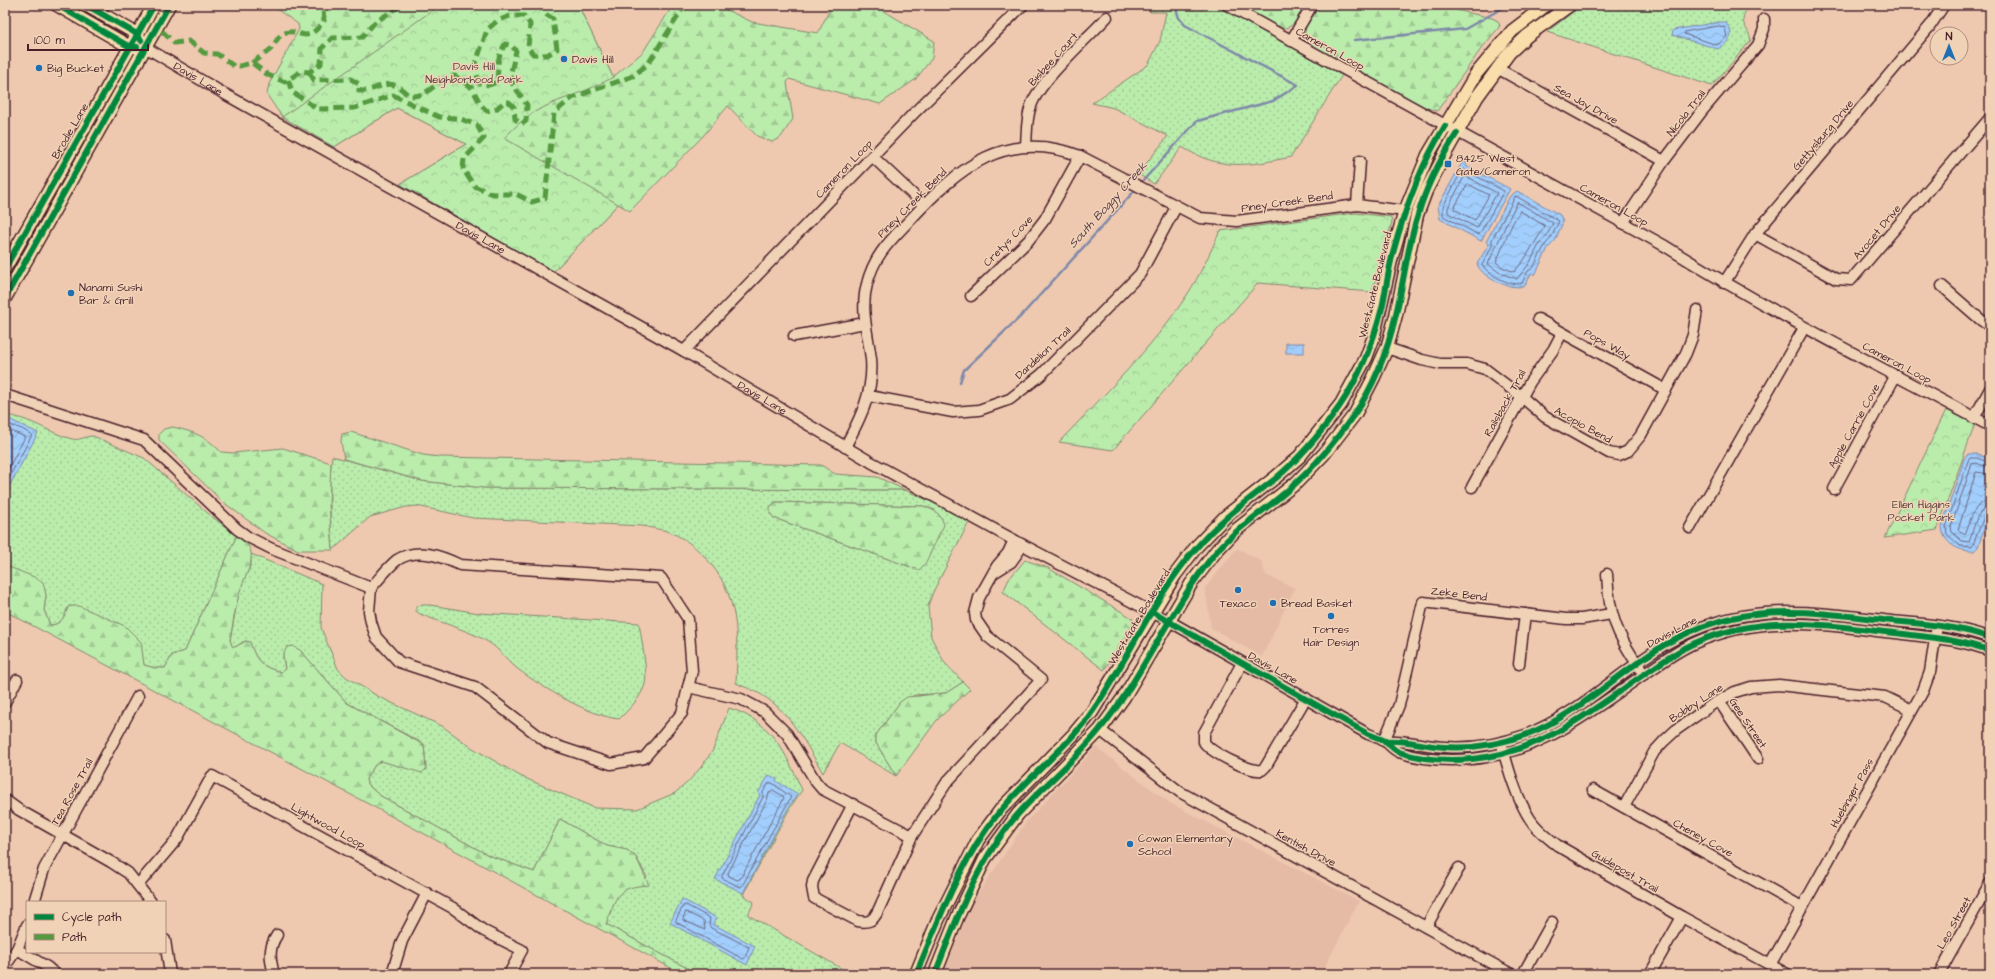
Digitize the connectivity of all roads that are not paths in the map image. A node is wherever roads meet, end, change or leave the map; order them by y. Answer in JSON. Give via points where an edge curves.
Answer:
{"nodes":[{"id":1,"x":57,"y":5,"type":"edge"},
{"id":2,"x":86,"y":5,"type":"edge"},
{"id":3,"x":154,"y":5,"type":"edge"},
{"id":4,"x":169,"y":5,"type":"edge"},
{"id":5,"x":1023,"y":5,"type":"edge"},
{"id":6,"x":1227,"y":5,"type":"edge"},
{"id":7,"x":1312,"y":5,"type":"edge"},
{"id":8,"x":1546,"y":5,"type":"edge"},
{"id":9,"x":1570,"y":5,"type":"edge"},
{"id":10,"x":1944,"y":5,"type":"edge"},
{"id":11,"x":1107,"y":17,"type":"dead end"},
{"id":12,"x":1764,"y":19,"type":"dead end"},
{"id":13,"x":138,"y":34,"type":"junction"},
{"id":14,"x":1291,"y":41,"type":"junction"},
{"id":15,"x":130,"y":47,"type":"junction"},
{"id":16,"x":145,"y":48,"type":"junction"},
{"id":17,"x":1497,"y":68,"type":"junction"},
{"id":18,"x":1990,"y":118,"type":"edge"},
{"id":19,"x":1444,"y":126,"type":"junction"},
{"id":20,"x":1457,"y":132,"type":"junction"},
{"id":21,"x":1026,"y":146,"type":"junction"},
{"id":22,"x":873,"y":156,"type":"junction"},
{"id":23,"x":1080,"y":156,"type":"junction"},
{"id":24,"x":1360,"y":161,"type":"dead end"},
{"id":25,"x":1664,"y":161,"type":"junction"},
{"id":26,"x":924,"y":205,"type":"junction"},
{"id":27,"x":1357,"y":205,"type":"junction"},
{"id":28,"x":1176,"y":207,"type":"junction"},
{"id":29,"x":1405,"y":211,"type":"junction"},
{"id":30,"x":1623,"y":223,"type":"junction"},
{"id":31,"x":1755,"y":234,"type":"junction"},
{"id":32,"x":5,"y":268,"type":"edge"},
{"id":33,"x":1387,"y":280,"type":"junction"},
{"id":34,"x":1724,"y":282,"type":"junction"},
{"id":35,"x":1942,"y":286,"type":"dead end"},
{"id":36,"x":6,"y":295,"type":"edge"},
{"id":37,"x":971,"y":296,"type":"dead end"},
{"id":38,"x":1697,"y":310,"type":"dead end"},
{"id":39,"x":1538,"y":319,"type":"dead end"},
{"id":40,"x":865,"y":323,"type":"junction"},
{"id":41,"x":1990,"y":326,"type":"edge"},
{"id":42,"x":1804,"y":328,"type":"junction"},
{"id":43,"x":1562,"y":333,"type":"junction"},
{"id":44,"x":794,"y":336,"type":"dead end"},
{"id":45,"x":1371,"y":344,"type":"junction"},
{"id":46,"x":1387,"y":348,"type":"junction"},
{"id":47,"x":684,"y":351,"type":"junction"},
{"id":48,"x":1896,"y":375,"type":"junction"},
{"id":49,"x":1990,"y":389,"type":"edge"},
{"id":50,"x":1666,"y":390,"type":"junction"},
{"id":51,"x":5,"y":395,"type":"edge"},
{"id":52,"x":869,"y":396,"type":"junction"},
{"id":53,"x":1522,"y":397,"type":"junction"},
{"id":54,"x":1360,"y":404,"type":"junction"},
{"id":55,"x":1974,"y":418,"type":"junction"},
{"id":56,"x":1990,"y":426,"type":"edge"},
{"id":57,"x":845,"y":447,"type":"junction"},
{"id":58,"x":1472,"y":487,"type":"dead end"},
{"id":59,"x":1834,"y":488,"type":"dead end"},
{"id":60,"x":1690,"y":528,"type":"dead end"},
{"id":61,"x":1014,"y":540,"type":"junction"},
{"id":62,"x":1023,"y":546,"type":"junction"},
{"id":63,"x":995,"y":572,"type":"junction"},
{"id":64,"x":1608,"y":574,"type":"dead end"},
{"id":65,"x":372,"y":588,"type":"junction"},
{"id":66,"x":1152,"y":612,"type":"junction"},
{"id":67,"x":1524,"y":614,"type":"junction"},
{"id":68,"x":1611,"y":614,"type":"junction"},
{"id":69,"x":1168,"y":621,"type":"junction"},
{"id":70,"x":1936,"y":626,"type":"junction"},
{"id":71,"x":1935,"y":638,"type":"junction"},
{"id":72,"x":1990,"y":638,"type":"edge"},
{"id":73,"x":1990,"y":651,"type":"edge"},
{"id":74,"x":1242,"y":663,"type":"junction"},
{"id":75,"x":1637,"y":663,"type":"junction"},
{"id":76,"x":1519,"y":664,"type":"dead end"},
{"id":77,"x":1644,"y":674,"type":"junction"},
{"id":78,"x":17,"y":680,"type":"dead end"},
{"id":79,"x":688,"y":687,"type":"junction"},
{"id":80,"x":138,"y":696,"type":"dead end"},
{"id":81,"x":1306,"y":698,"type":"junction"},
{"id":82,"x":1719,"y":700,"type":"junction"},
{"id":83,"x":5,"y":702,"type":"edge"},
{"id":84,"x":1912,"y":710,"type":"junction"},
{"id":85,"x":1100,"y":730,"type":"junction"},
{"id":86,"x":1384,"y":740,"type":"junction"},
{"id":87,"x":1501,"y":742,"type":"junction"},
{"id":88,"x":1504,"y":754,"type":"junction"},
{"id":89,"x":1758,"y":759,"type":"dead end"},
{"id":90,"x":1028,"y":782,"type":"junction"},
{"id":91,"x":1050,"y":782,"type":"junction"},
{"id":92,"x":1593,"y":790,"type":"dead end"},
{"id":93,"x":5,"y":800,"type":"edge"},
{"id":94,"x":853,"y":804,"type":"junction"},
{"id":95,"x":1624,"y":807,"type":"junction"},
{"id":96,"x":62,"y":835,"type":"junction"},
{"id":97,"x":912,"y":836,"type":"junction"},
{"id":98,"x":973,"y":850,"type":"junction"},
{"id":99,"x":1459,"y":868,"type":"dead end"},
{"id":100,"x":1990,"y":883,"type":"edge"},
{"id":101,"x":138,"y":885,"type":"junction"},
{"id":102,"x":427,"y":893,"type":"junction"},
{"id":103,"x":34,"y":901,"type":"edge"},
{"id":104,"x":149,"y":901,"type":"edge"},
{"id":105,"x":1802,"y":906,"type":"junction"},
{"id":106,"x":1682,"y":917,"type":"junction"},
{"id":107,"x":957,"y":918,"type":"junction"},
{"id":108,"x":1552,"y":922,"type":"dead end"},
{"id":109,"x":1426,"y":927,"type":"junction"},
{"id":110,"x":26,"y":928,"type":"edge"},
{"id":111,"x":277,"y":935,"type":"dead end"},
{"id":112,"x":166,"y":947,"type":"edge"},
{"id":113,"x":17,"y":950,"type":"junction"},
{"id":114,"x":1770,"y":965,"type":"junction"},
{"id":115,"x":5,"y":966,"type":"edge"},
{"id":116,"x":55,"y":974,"type":"edge"},
{"id":117,"x":170,"y":974,"type":"edge"},
{"id":118,"x":274,"y":974,"type":"edge"},
{"id":119,"x":392,"y":974,"type":"edge"},
{"id":120,"x":509,"y":974,"type":"edge"},
{"id":121,"x":916,"y":974,"type":"edge"},
{"id":122,"x":934,"y":974,"type":"edge"},
{"id":123,"x":1511,"y":974,"type":"edge"},
{"id":124,"x":1523,"y":974,"type":"edge"},
{"id":125,"x":1650,"y":974,"type":"edge"},
{"id":126,"x":1787,"y":974,"type":"edge"},
{"id":127,"x":1939,"y":974,"type":"edge"}],
"edges":[{"from":1,"to":15,"type":"main road","name":"Davis Lane"},
{"from":2,"to":13,"type":"main road"},
{"from":3,"to":13,"type":"main road","name":"Brodie Lane"},
{"from":4,"to":16,"type":"main road"},
{"from":5,"to":22,"type":"street","name":"Cameron Loop"},
{"from":6,"to":14,"type":"street","name":"Cameron Loop"},
{"from":7,"to":14,"type":"street"},
{"from":8,"to":19,"type":"main road","name":"West Gate Boulevard","via":[[1512,31],[1498,46],[1476,74]]},
{"from":9,"to":17,"type":"main road","via":[[1527,36]]},
{"from":10,"to":31,"type":"street","name":"Gettysburg Drive","via":[[1930,26]]},
{"from":11,"to":21,"type":"street","name":"Bisbee Court","via":[[1036,94],[1027,120]]},
{"from":12,"to":25,"type":"street","name":"Nicola Trail","via":[[1758,45]]},
{"from":13,"to":15,"type":"main road","name":"Brodie Lane"},
{"from":13,"to":16,"type":"main road"},
{"from":14,"to":19,"type":"street","name":"Cameron Loop"},
{"from":15,"to":16,"type":"main road","name":"Davis Lane"},
{"from":15,"to":32,"type":"main road","name":"Brodie Lane"},
{"from":16,"to":36,"type":"main road"},
{"from":16,"to":47,"type":"street","name":"Davis Lane"},
{"from":17,"to":20,"type":"main road"},
{"from":17,"to":25,"type":"street","name":"Sea Jay Drive"},
{"from":18,"to":31,"type":"street","name":"Avocet Drive","via":[[1851,280],[1836,279]]},
{"from":19,"to":20,"type":"street","name":"Cameron Loop"},
{"from":19,"to":29,"type":"main road","name":"West Gate Boulevard","via":[[1419,174]]},
{"from":20,"to":30,"type":"street","name":"Cameron Loop"},
{"from":20,"to":46,"type":"main road","via":[[1426,191],[1418,215]]},
{"from":21,"to":23,"type":"street","name":"Piney Creek Bend","via":[[1051,148]]},
{"from":21,"to":26,"type":"street","name":"Piney Creek Bend","via":[[992,153],[973,163],[944,185]]},
{"from":22,"to":26,"type":"street"},
{"from":22,"to":47,"type":"street","name":"Cameron Loop"},
{"from":23,"to":28,"type":"street","name":"Piney Creek Bend"},
{"from":23,"to":37,"type":"street","name":"Cretys Cove","via":[[1046,219]]},
{"from":24,"to":27,"type":"street"},
{"from":25,"to":30,"type":"street","name":"Nicola Trail"},
{"from":26,"to":40,"type":"street","name":"Piney Creek Bend","via":[[880,251],[866,285]]},
{"from":27,"to":28,"type":"street","name":"Piney Creek Bend","via":[[1237,221],[1200,218]]},
{"from":27,"to":29,"type":"street","name":"Piney Creek Bend"},
{"from":28,"to":52,"type":"street","name":"Dandelion Trail","via":[[1140,274],[1041,375],[1010,399],[979,410],[953,412]]},
{"from":29,"to":33,"type":"main road","name":"West Gate Boulevard"},
{"from":30,"to":34,"type":"street","name":"Cameron Loop"},
{"from":31,"to":34,"type":"street","name":"Gettysburg Drive"},
{"from":33,"to":45,"type":"main road","name":"West Gate Boulevard"},
{"from":33,"to":46,"type":"main road","via":[[1390,296],[1382,340],[1382,344]]},
{"from":34,"to":42,"type":"street","name":"Cameron Loop"},
{"from":35,"to":41,"type":"street"},
{"from":38,"to":50,"type":"street","name":"Acopio Bend","via":[[1691,343]]},
{"from":39,"to":43,"type":"street","name":"Pops Way"},
{"from":40,"to":44,"type":"street"},
{"from":40,"to":52,"type":"street","name":"Piney Creek Bend","via":[[871,360]]},
{"from":42,"to":48,"type":"street","name":"Cameron Loop"},
{"from":42,"to":60,"type":"street"},
{"from":43,"to":50,"type":"street","name":"Pops Way"},
{"from":43,"to":53,"type":"street","name":"Railsback Trail"},
{"from":45,"to":54,"type":"main road","via":[[1375,356]]},
{"from":45,"to":66,"type":"main road","name":"West Gate Boulevard","via":[[1341,404],[1324,428],[1300,456],[1225,517],[1202,541],[1175,575]]},
{"from":46,"to":53,"type":"street","name":"Acopio Bend","via":[[1440,364],[1476,366],[1494,375]]},
{"from":46,"to":54,"type":"main road"},
{"from":47,"to":57,"type":"street","name":"Davis Lane"},
{"from":48,"to":55,"type":"street","name":"Cameron Loop"},
{"from":48,"to":59,"type":"street","name":"Apple Carrie Cove"},
{"from":49,"to":55,"type":"street"},
{"from":50,"to":53,"type":"street","name":"Acopio Bend","via":[[1641,435],[1628,450],[1619,455],[1609,453],[1545,417]]},
{"from":51,"to":65,"type":"street","via":[[144,440],[248,537],[272,550]]},
{"from":52,"to":57,"type":"street","name":"Piney Creek Bend","via":[[862,416]]},
{"from":53,"to":58,"type":"street","name":"Railsback Trail"},
{"from":54,"to":69,"type":"main road","via":[[1324,454],[1296,483],[1235,531],[1217,550],[1191,584]]},
{"from":55,"to":56,"type":"street","name":"Cameron Loop"},
{"from":57,"to":61,"type":"street","name":"Davis Lane"},
{"from":61,"to":62,"type":"street","name":"Davis Lane"},
{"from":61,"to":63,"type":"street"},
{"from":62,"to":63,"type":"street","via":[[1011,562]]},
{"from":62,"to":66,"type":"street","name":"Davis Lane"},
{"from":63,"to":97,"type":"street","via":[[976,607],[977,624],[1000,649],[1041,680],[947,782]]},
{"from":64,"to":68,"type":"street"},
{"from":65,"to":79,"type":"street","via":[[397,561],[414,554],[445,558],[460,565],[661,578],[688,619],[692,671]]},
{"from":65,"to":79,"type":"street","via":[[369,612],[376,636],[399,662],[475,687],[548,743],[611,764],[644,758],[682,713]]},
{"from":66,"to":69,"type":"street","name":"Davis Lane"},
{"from":66,"to":90,"type":"main road","name":"West Gate Boulevard","via":[[1092,712]]},
{"from":67,"to":68,"type":"street","name":"Zeke Bend","via":[[1582,619]]},
{"from":67,"to":76,"type":"street"},
{"from":67,"to":86,"type":"street","name":"Zeke Bend","via":[[1423,602],[1399,705]]},
{"from":68,"to":75,"type":"street","via":[[1622,640]]},
{"from":69,"to":74,"type":"street","name":"Davis Lane"},
{"from":69,"to":85,"type":"main road","via":[[1124,697]]},
{"from":70,"to":71,"type":"street","name":"Huebinger Pass"},
{"from":70,"to":72,"type":"street","name":"Davis Lane"},
{"from":70,"to":75,"type":"street","name":"Davis Lane","via":[[1812,612],[1762,612],[1717,622],[1687,633]]},
{"from":71,"to":73,"type":"street","name":"Davis Lane","via":[[1961,642]]},
{"from":71,"to":77,"type":"street","name":"Davis Lane","via":[[1812,624],[1763,624],[1737,629],[1694,644]]},
{"from":71,"to":84,"type":"street","name":"Huebinger Pass","via":[[1928,681]]},
{"from":74,"to":81,"type":"street","name":"Davis Lane"},
{"from":74,"to":81,"type":"street","via":[[1206,729],[1204,742],[1209,748],[1250,770],[1262,770]]},
{"from":75,"to":77,"type":"street"},
{"from":75,"to":87,"type":"street","name":"Davis Lane","via":[[1546,726]]},
{"from":77,"to":88,"type":"street","name":"Davis Lane","via":[[1556,734],[1528,747]]},
{"from":78,"to":83,"type":"street"},
{"from":79,"to":94,"type":"street","via":[[741,699],[765,712],[787,734],[818,786]]},
{"from":80,"to":96,"type":"street","name":"Tea Rose Trail"},
{"from":81,"to":86,"type":"street","name":"Davis Lane","via":[[1368,734]]},
{"from":82,"to":84,"type":"street","name":"Bobby Lane","via":[[1751,687],[1779,685],[1877,696]]},
{"from":82,"to":89,"type":"street","name":"Gee Street"},
{"from":82,"to":95,"type":"street","name":"Bobby Lane","via":[[1676,730],[1654,752]]},
{"from":84,"to":105,"type":"street","name":"Huebinger Pass"},
{"from":85,"to":91,"type":"main road"},
{"from":85,"to":109,"type":"street","name":"Kentish Drive","via":[[1180,792]]},
{"from":86,"to":87,"type":"street","name":"Davis Lane","via":[[1445,747]]},
{"from":86,"to":88,"type":"street","name":"Davis Lane","via":[[1398,752],[1438,759],[1465,760]]},
{"from":87,"to":88,"type":"street","name":"Guidepost Trail"},
{"from":88,"to":106,"type":"street","name":"Guidepost Trail","via":[[1521,802],[1530,820],[1542,833],[1557,845]]},
{"from":90,"to":91,"type":"main road"},
{"from":90,"to":98,"type":"main road","name":"West Gate Boulevard","via":[[997,815]]},
{"from":91,"to":107,"type":"main road","via":[[1018,814],[985,859]]},
{"from":92,"to":95,"type":"street","name":"Cheney Cove"},
{"from":93,"to":96,"type":"street"},
{"from":94,"to":97,"type":"street"},
{"from":94,"to":97,"type":"street","via":[[813,881],[814,898],[866,923],[875,918]]},
{"from":95,"to":105,"type":"street","name":"Cheney Cove"},
{"from":96,"to":101,"type":"street","via":[[128,873]]},
{"from":96,"to":103,"type":"street","name":"Tea Rose Trail","via":[[44,869]]},
{"from":98,"to":107,"type":"main road","via":[[952,908],[952,915]]},
{"from":98,"to":121,"type":"main road","name":"West Gate Boulevard","via":[[938,920]]},
{"from":99,"to":109,"type":"street"},
{"from":100,"to":127,"type":"street","name":"Leo Street"},
{"from":101,"to":102,"type":"street","name":"Lightwood Loop","via":[[176,839],[212,776]]},
{"from":101,"to":104,"type":"street"},
{"from":102,"to":119,"type":"street","via":[[402,941]]},
{"from":102,"to":120,"type":"street","name":"Lightwood Loop","via":[[484,930],[522,950]]},
{"from":105,"to":114,"type":"street","name":"Huebinger Pass"},
{"from":106,"to":114,"type":"street","name":"Guidepost Trail"},
{"from":106,"to":125,"type":"street"},
{"from":107,"to":122,"type":"main road"},
{"from":108,"to":124,"type":"street"},
{"from":109,"to":123,"type":"street","name":"Kentish Drive"},
{"from":110,"to":113,"type":"street"},
{"from":111,"to":118,"type":"street","via":[[270,954]]},
{"from":112,"to":117,"type":"street"},
{"from":113,"to":115,"type":"street"},
{"from":113,"to":116,"type":"street"},
{"from":114,"to":126,"type":"street","name":"Guidepost Trail"}]}
